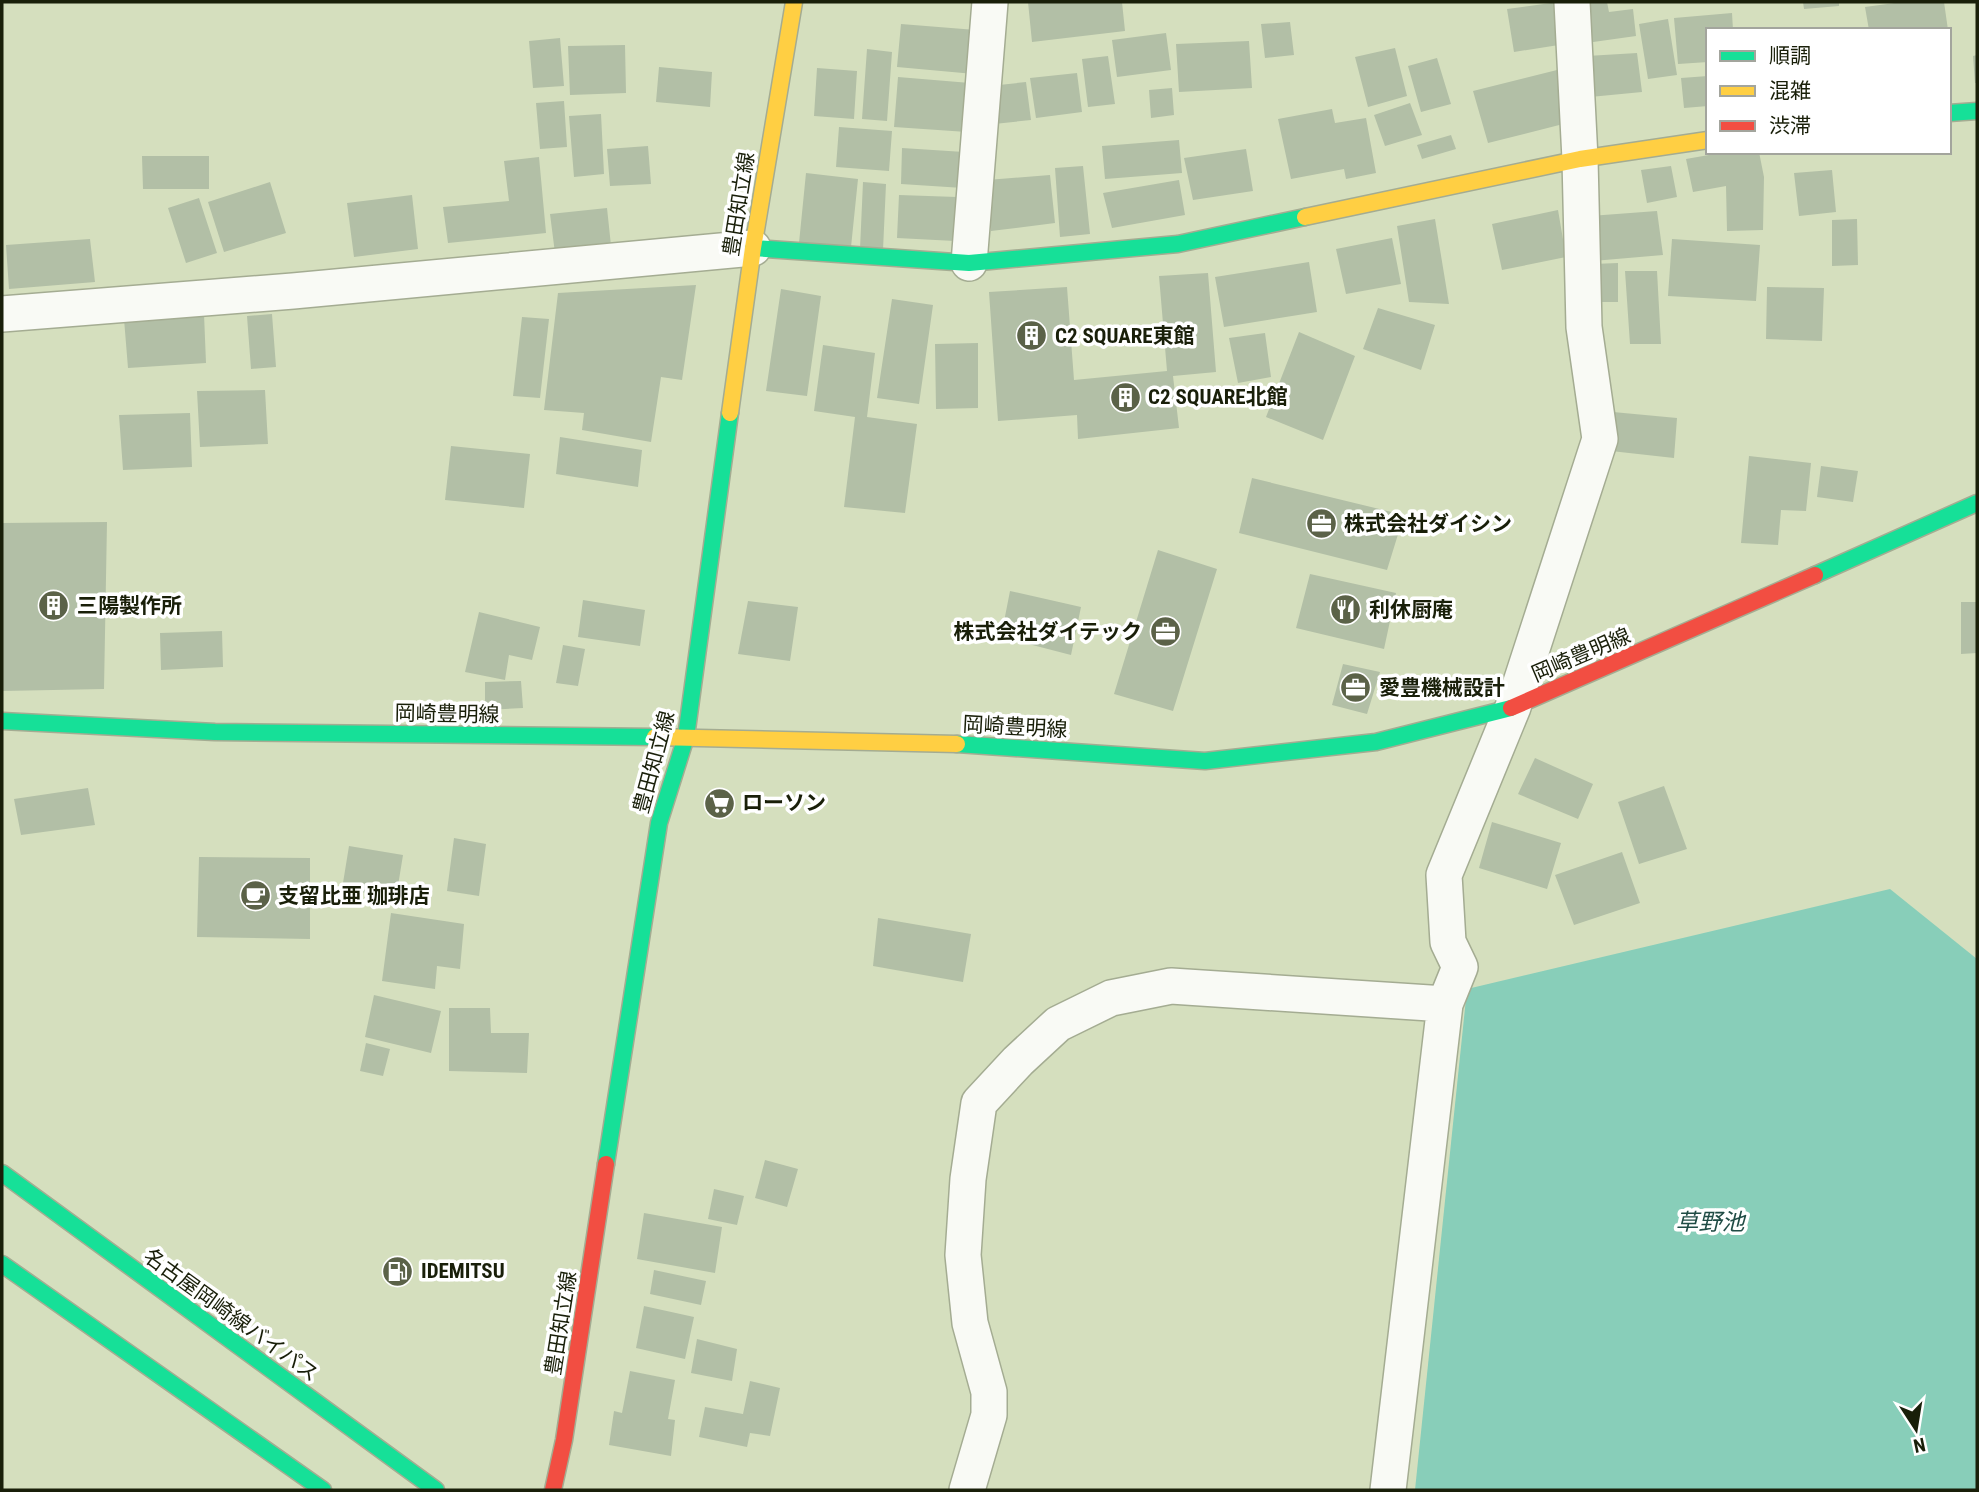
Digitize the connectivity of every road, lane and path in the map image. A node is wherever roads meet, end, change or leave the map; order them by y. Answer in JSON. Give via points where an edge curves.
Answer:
{"nodes":[{"id":1,"x":794,"y":2,"type":"edge"},
{"id":2,"x":990,"y":2,"type":"edge"},
{"id":3,"x":1572,"y":2,"type":"edge"},
{"id":4,"x":1977,"y":111,"type":"edge"},
{"id":5,"x":1951,"y":113,"type":"edge"},
{"id":6,"x":1706,"y":140,"type":"edge"},
{"id":7,"x":1580,"y":159,"type":"junction"},
{"id":8,"x":753,"y":248,"type":"junction"},
{"id":9,"x":969,"y":263,"type":"junction"},
{"id":10,"x":2,"y":314,"type":"edge"},
{"id":11,"x":1977,"y":503,"type":"edge"},
{"id":12,"x":1513,"y":707,"type":"junction"},
{"id":13,"x":2,"y":721,"type":"edge"},
{"id":14,"x":686,"y":737,"type":"junction"},
{"id":15,"x":1445,"y":1004,"type":"junction"},
{"id":16,"x":2,"y":1173,"type":"edge"},
{"id":17,"x":2,"y":1264,"type":"edge"},
{"id":18,"x":323,"y":1490,"type":"edge"},
{"id":19,"x":436,"y":1490,"type":"edge"},
{"id":20,"x":553,"y":1490,"type":"edge"},
{"id":21,"x":967,"y":1490,"type":"edge"},
{"id":22,"x":1388,"y":1490,"type":"edge"}],
"edges":[{"from":1,"to":8,"type":"main road","name":"豊田知立線"},
{"from":2,"to":9,"type":"street"},
{"from":3,"to":7,"type":"street"},
{"from":4,"to":5,"type":"main road"},
{"from":6,"to":7,"type":"main road"},
{"from":7,"to":9,"type":"main road","via":[[1178,244]]},
{"from":7,"to":12,"type":"street","via":[[1584,327],[1600,439]]},
{"from":8,"to":9,"type":"main road"},
{"from":8,"to":10,"type":"street"},
{"from":8,"to":14,"type":"main road","name":"豊田知立線"},
{"from":11,"to":12,"type":"main road","name":"岡崎豊明線"},
{"from":12,"to":14,"type":"main road","name":"岡崎豊明線","via":[[1376,742],[1205,761],[983,745]]},
{"from":12,"to":15,"type":"street","via":[[1444,875],[1448,942],[1460,967]]},
{"from":13,"to":14,"type":"main road","name":"岡崎豊明線","via":[[215,732]]},
{"from":14,"to":20,"type":"main road","name":"豊田知立線","via":[[659,823]]},
{"from":15,"to":21,"type":"street","via":[[1171,986],[1111,998],[1058,1024],[1018,1061],[979,1103],[968,1179],[963,1255],[970,1323],[989,1392],[989,1415]]},
{"from":15,"to":22,"type":"street"},
{"from":16,"to":19,"type":"main road","name":"名古屋岡崎線バイパス"},
{"from":17,"to":18,"type":"main road"}]}
